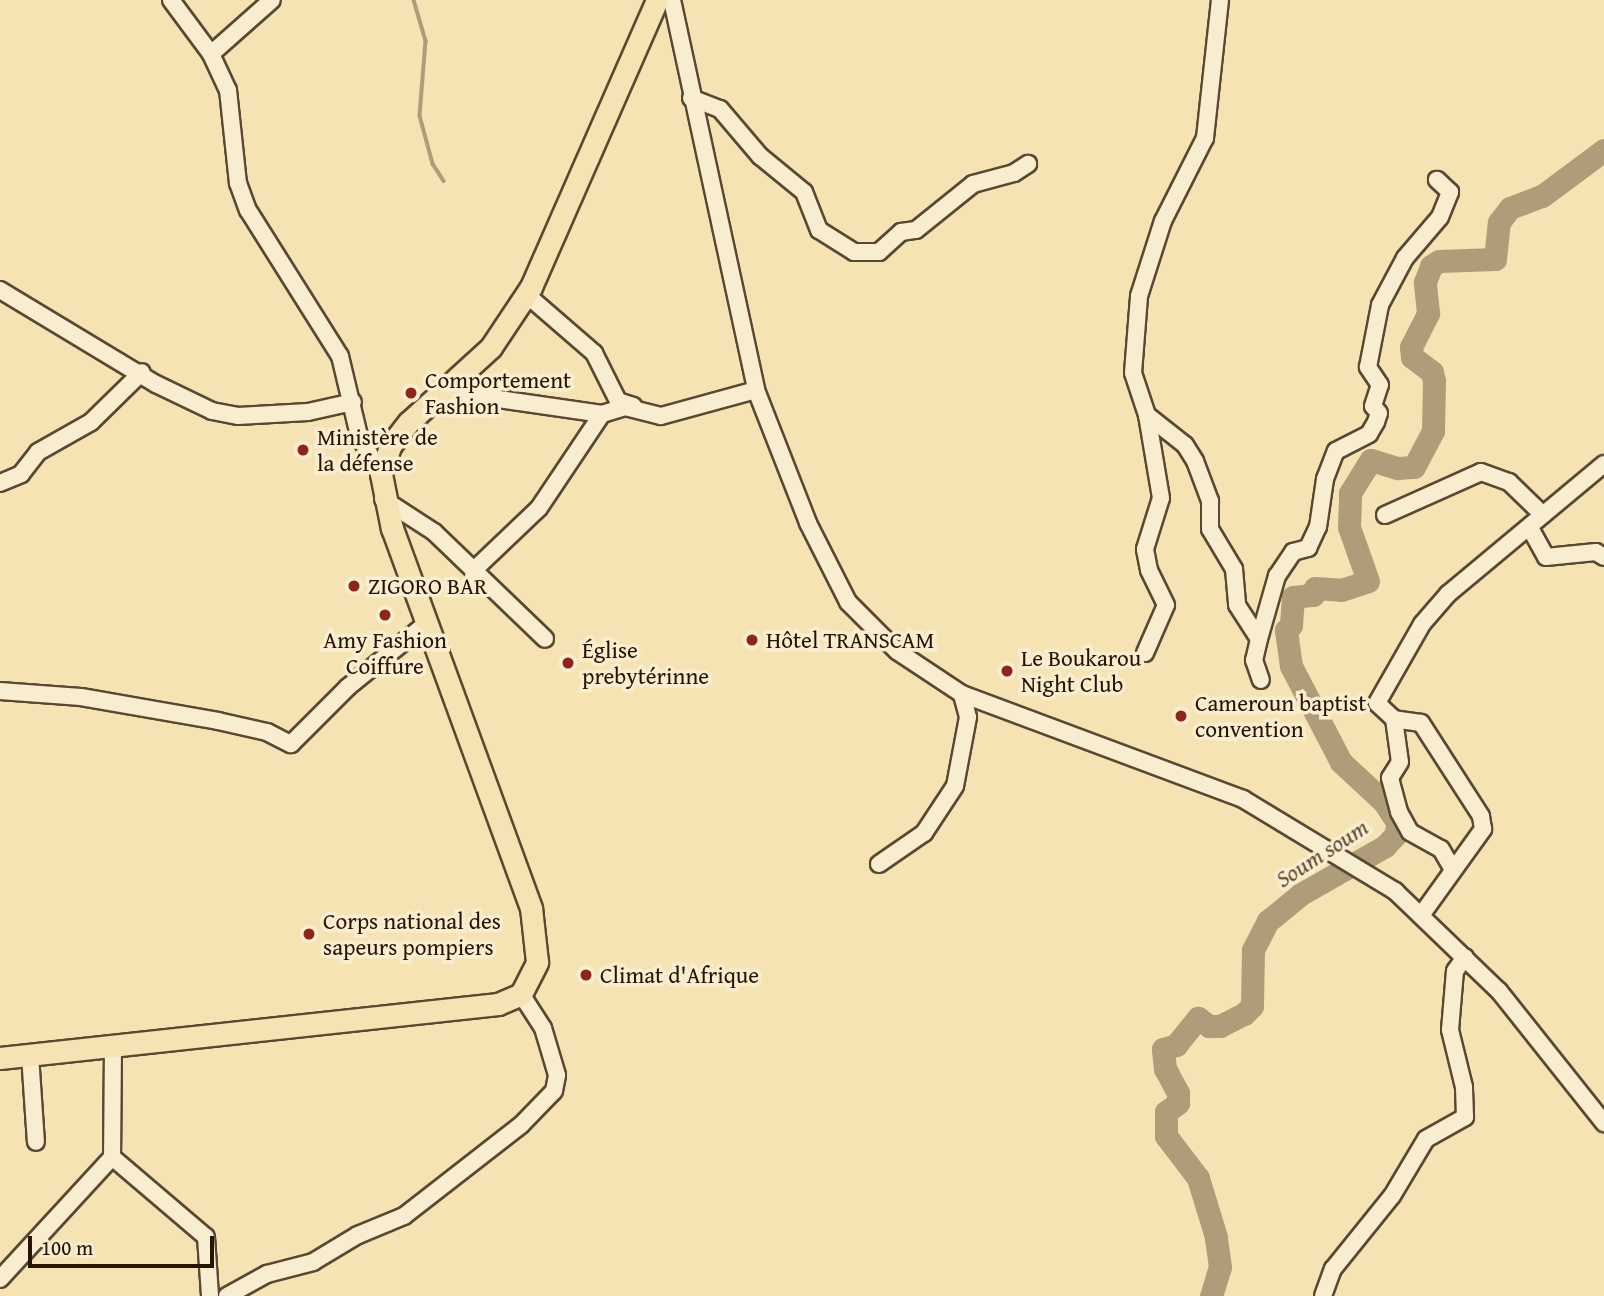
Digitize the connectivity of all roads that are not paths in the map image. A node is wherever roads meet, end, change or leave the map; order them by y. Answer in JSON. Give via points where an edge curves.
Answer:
{"nodes":[{"id":1,"x":171,"y":0,"type":"edge"},
{"id":2,"x":272,"y":0,"type":"edge"},
{"id":3,"x":657,"y":0,"type":"edge"},
{"id":4,"x":672,"y":0,"type":"edge"},
{"id":5,"x":1220,"y":0,"type":"edge"},
{"id":6,"x":211,"y":54,"type":"junction"},
{"id":7,"x":691,"y":98,"type":"junction"},
{"id":8,"x":1028,"y":164,"type":"dead end"},
{"id":9,"x":1437,"y":180,"type":"dead end"},
{"id":10,"x":0,"y":290,"type":"edge"},
{"id":11,"x":527,"y":295,"type":"junction"},
{"id":12,"x":142,"y":372,"type":"junction"},
{"id":13,"x":756,"y":390,"type":"junction"},
{"id":14,"x":443,"y":391,"type":"junction"},
{"id":15,"x":353,"y":402,"type":"junction"},
{"id":16,"x":602,"y":414,"type":"junction"},
{"id":17,"x":1147,"y":415,"type":"junction"},
{"id":18,"x":661,"y":416,"type":"junction"},
{"id":19,"x":1604,"y":464,"type":"edge"},
{"id":20,"x":381,"y":474,"type":"junction"},
{"id":21,"x":0,"y":483,"type":"edge"},
{"id":22,"x":383,"y":499,"type":"junction"},
{"id":23,"x":1385,"y":515,"type":"dead end"},
{"id":24,"x":1543,"y":515,"type":"junction"},
{"id":25,"x":1530,"y":528,"type":"junction"},
{"id":26,"x":1604,"y":557,"type":"edge"},
{"id":27,"x":475,"y":569,"type":"junction"},
{"id":28,"x":427,"y":623,"type":"junction"},
{"id":29,"x":545,"y":639,"type":"dead end"},
{"id":30,"x":1259,"y":639,"type":"junction"},
{"id":31,"x":1145,"y":653,"type":"dead end"},
{"id":32,"x":1261,"y":680,"type":"dead end"},
{"id":33,"x":0,"y":691,"type":"edge"},
{"id":34,"x":962,"y":694,"type":"junction"},
{"id":35,"x":1394,"y":719,"type":"junction"},
{"id":36,"x":879,"y":864,"type":"dead end"},
{"id":37,"x":1452,"y":868,"type":"junction"},
{"id":38,"x":1422,"y":914,"type":"junction"},
{"id":39,"x":1465,"y":957,"type":"junction"},
{"id":40,"x":521,"y":994,"type":"junction"},
{"id":41,"x":113,"y":1047,"type":"junction"},
{"id":42,"x":30,"y":1055,"type":"junction"},
{"id":43,"x":0,"y":1058,"type":"edge"},
{"id":44,"x":1604,"y":1123,"type":"edge"},
{"id":45,"x":36,"y":1142,"type":"dead end"},
{"id":46,"x":112,"y":1157,"type":"junction"},
{"id":47,"x":0,"y":1279,"type":"edge"},
{"id":48,"x":210,"y":1296,"type":"edge"},
{"id":49,"x":226,"y":1296,"type":"edge"},
{"id":50,"x":1323,"y":1296,"type":"edge"}],
"edges":[{"from":1,"to":6,"type":"street"},
{"from":2,"to":6,"type":"street"},
{"from":3,"to":11,"type":"main road"},
{"from":4,"to":7,"type":"street"},
{"from":5,"to":17,"type":"street","via":[[1205,138],[1163,221],[1139,296],[1133,373]]},
{"from":6,"to":15,"type":"street","via":[[228,90],[238,183],[248,210],[340,356]]},
{"from":7,"to":8,"type":"street","via":[[720,109],[760,156],[804,192],[819,230],[854,251],[879,252],[901,232],[916,230],[973,184],[1014,173]]},
{"from":7,"to":13,"type":"street"},
{"from":9,"to":30,"type":"street","via":[[1450,192],[1440,217],[1405,258],[1380,305],[1368,368],[1380,385],[1373,406],[1379,413],[1377,422],[1369,434],[1336,451],[1325,479],[1318,527],[1308,548],[1293,552],[1278,576]]},
{"from":10,"to":12,"type":"street"},
{"from":11,"to":14,"type":"main road","via":[[491,347]]},
{"from":11,"to":18,"type":"street","via":[[594,353],[618,401]]},
{"from":12,"to":15,"type":"street","via":[[212,411],[239,416],[308,412]]},
{"from":12,"to":21,"type":"street","via":[[91,422],[38,452],[21,474]]},
{"from":13,"to":18,"type":"street"},
{"from":13,"to":34,"type":"street","via":[[808,523],[848,601],[897,651]]},
{"from":14,"to":16,"type":"street"},
{"from":14,"to":20,"type":"main road","via":[[390,446]]},
{"from":15,"to":20,"type":"street","via":[[359,436]]},
{"from":16,"to":18,"type":"street","via":[[625,407]]},
{"from":16,"to":27,"type":"street","via":[[539,508]]},
{"from":17,"to":30,"type":"street","via":[[1185,444],[1195,461],[1210,501],[1210,529],[1234,569],[1237,605]]},
{"from":17,"to":31,"type":"street","via":[[1161,498],[1145,549],[1149,570],[1166,605]]},
{"from":19,"to":24,"type":"street"},
{"from":20,"to":22,"type":"main road"},
{"from":22,"to":27,"type":"street","via":[[434,532]]},
{"from":22,"to":28,"type":"main road"},
{"from":23,"to":24,"type":"street","via":[[1481,471],[1509,482]]},
{"from":24,"to":25,"type":"street"},
{"from":25,"to":26,"type":"street","via":[[1546,556],[1595,552]]},
{"from":25,"to":35,"type":"street","via":[[1448,594],[1422,624],[1377,703]]},
{"from":27,"to":29,"type":"street"},
{"from":28,"to":33,"type":"street","via":[[348,687],[290,744],[267,732],[218,721],[82,697]]},
{"from":28,"to":40,"type":"main road","via":[[531,908],[537,962]]},
{"from":30,"to":32,"type":"street","via":[[1254,660]]},
{"from":34,"to":36,"type":"street","via":[[968,717],[955,786],[924,833]]},
{"from":34,"to":38,"type":"street","via":[[1243,799],[1395,891]]},
{"from":35,"to":37,"type":"street","via":[[1400,762],[1390,778],[1399,811],[1410,832],[1441,849]]},
{"from":35,"to":37,"type":"street","via":[[1421,723],[1481,816],[1483,829]]},
{"from":37,"to":38,"type":"street"},
{"from":38,"to":39,"type":"street"},
{"from":39,"to":44,"type":"street","via":[[1499,991]]},
{"from":39,"to":50,"type":"street","via":[[1455,971],[1450,1030],[1464,1087],[1465,1117],[1426,1139],[1392,1196],[1333,1269]]},
{"from":40,"to":41,"type":"main road","via":[[498,1004]]},
{"from":40,"to":49,"type":"street","via":[[543,1028],[557,1075],[554,1091],[404,1216],[358,1234],[313,1262],[267,1274]]},
{"from":41,"to":42,"type":"main road"},
{"from":41,"to":46,"type":"street"},
{"from":42,"to":43,"type":"main road"},
{"from":42,"to":45,"type":"street"},
{"from":46,"to":47,"type":"street"},
{"from":46,"to":48,"type":"street","via":[[206,1237]]}]}
